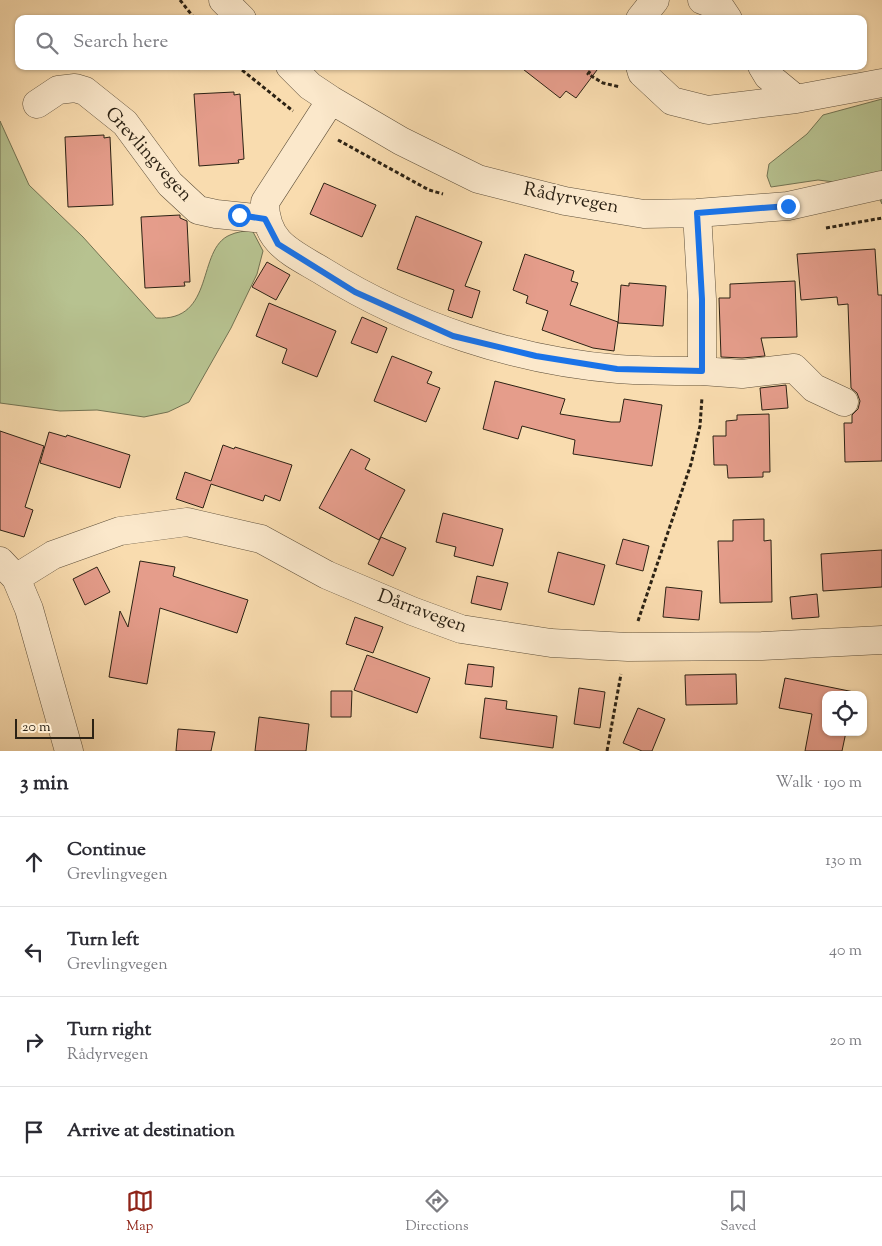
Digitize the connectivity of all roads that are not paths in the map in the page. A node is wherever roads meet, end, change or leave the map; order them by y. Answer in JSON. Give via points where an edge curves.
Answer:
{"nodes":[{"id":1,"x":223,"y":0,"type":"edge"},
{"id":2,"x":655,"y":0,"type":"edge"},
{"id":3,"x":702,"y":0,"type":"edge"},
{"id":4,"x":238,"y":15,"type":"edge"},
{"id":5,"x":643,"y":15,"type":"edge"},
{"id":6,"x":725,"y":15,"type":"edge"},
{"id":7,"x":294,"y":70,"type":"edge"},
{"id":8,"x":641,"y":70,"type":"edge"},
{"id":9,"x":764,"y":70,"type":"edge"},
{"id":10,"x":882,"y":83,"type":"edge"},
{"id":11,"x":796,"y":99,"type":"junction"},
{"id":12,"x":331,"y":100,"type":"junction"},
{"id":13,"x":37,"y":104,"type":"dead end"},
{"id":14,"x":882,"y":185,"type":"edge"},
{"id":15,"x":697,"y":213,"type":"junction"},
{"id":16,"x":265,"y":219,"type":"junction"},
{"id":17,"x":702,"y":371,"type":"junction"},
{"id":18,"x":844,"y":402,"type":"dead end"},
{"id":19,"x":8,"y":570,"type":"edge"},
{"id":20,"x":882,"y":640,"type":"edge"},
{"id":21,"x":63,"y":750,"type":"edge"}],
"edges":[{"from":1,"to":4,"type":"street"},
{"from":2,"to":5,"type":"street"},
{"from":3,"to":6,"type":"street","via":[[720,7]]},
{"from":7,"to":12,"type":"street","name":"Rådyrvegen"},
{"from":8,"to":11,"type":"street","via":[[672,101],[708,110]]},
{"from":9,"to":11,"type":"street"},
{"from":10,"to":11,"type":"street"},
{"from":12,"to":15,"type":"street","name":"Rådyrvegen","via":[[401,141],[478,179],[575,203],[644,214]]},
{"from":12,"to":16,"type":"street","via":[[265,202]]},
{"from":13,"to":16,"type":"street","name":"Grevlingvegen","via":[[58,90],[74,88],[85,91],[124,123],[170,184],[198,210]]},
{"from":14,"to":15,"type":"street","name":"Rådyrvegen","via":[[788,206]]},
{"from":15,"to":17,"type":"street"},
{"from":16,"to":17,"type":"street","via":[[278,244],[355,292],[453,336],[536,356],[617,369]]},
{"from":17,"to":18,"type":"street","via":[[742,374],[794,368],[814,388]]},
{"from":19,"to":20,"type":"street","name":"Dårravegen","via":[[120,531],[187,522],[262,539],[327,575],[461,629],[551,643],[628,647],[762,646]]},
{"from":19,"to":21,"type":"street","via":[[29,610]]}]}
